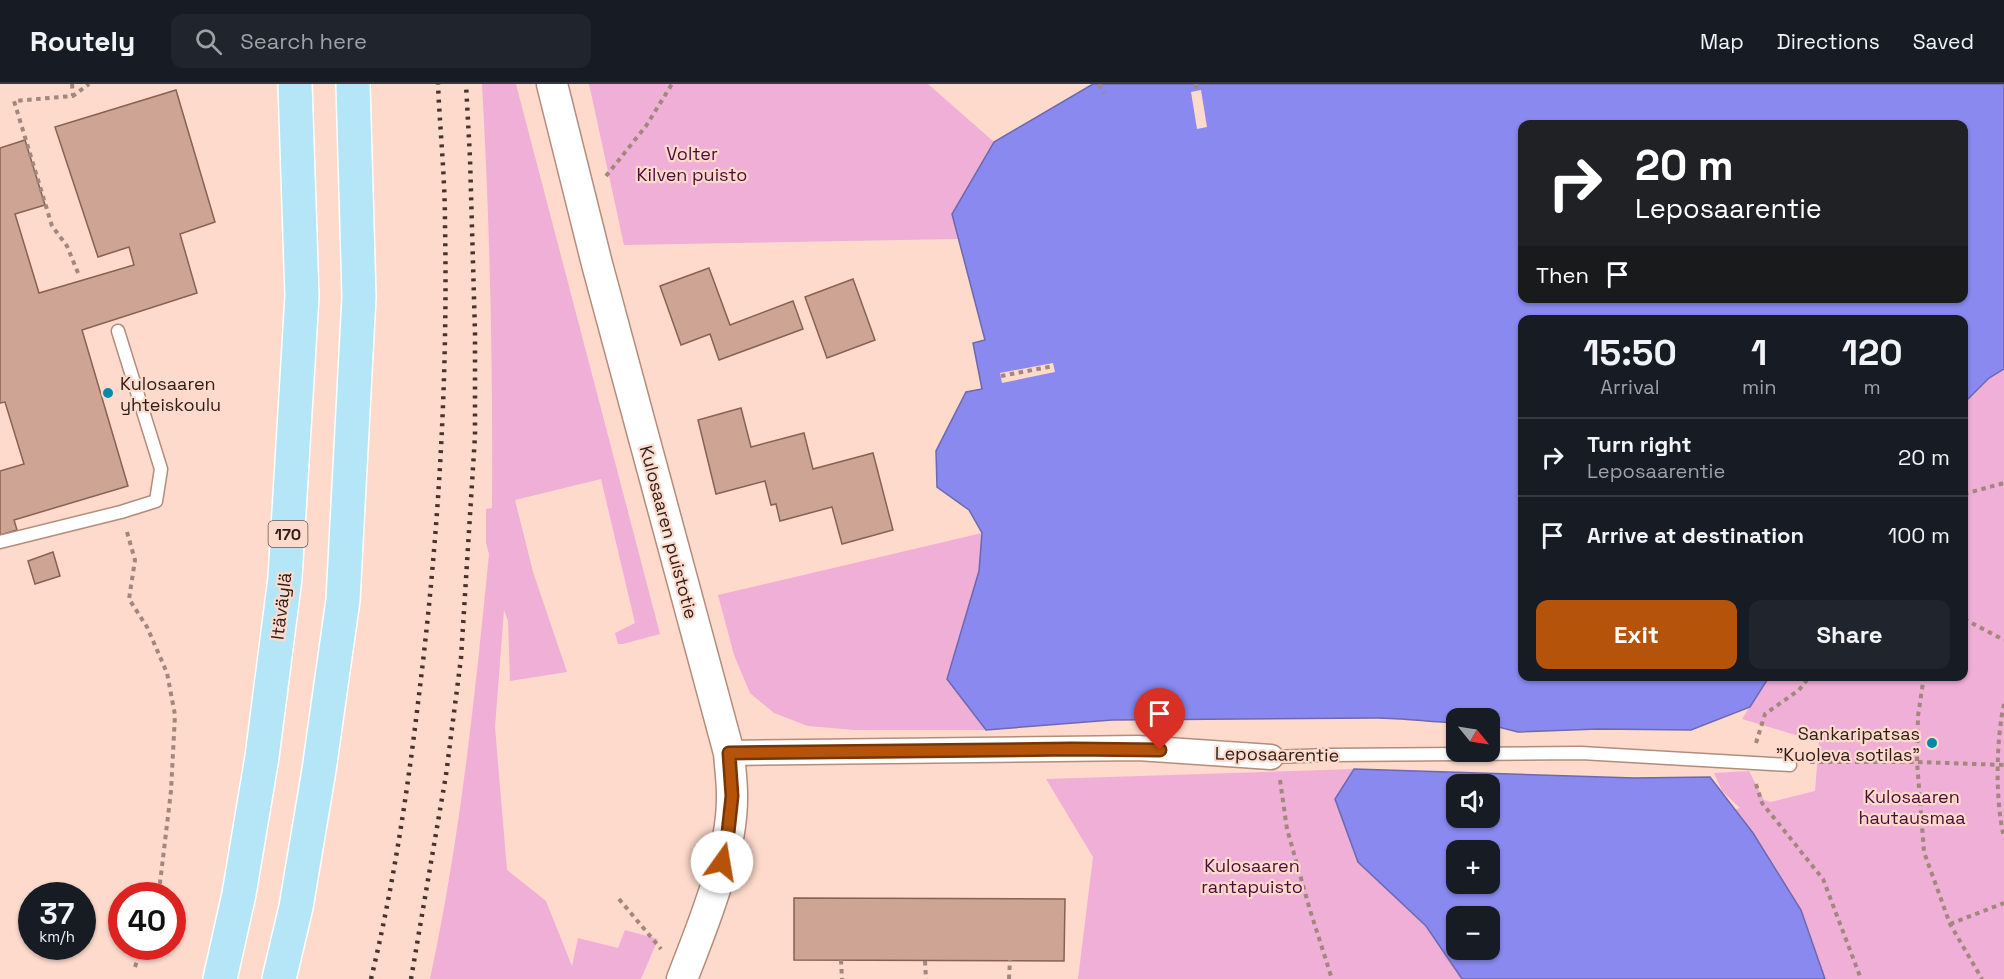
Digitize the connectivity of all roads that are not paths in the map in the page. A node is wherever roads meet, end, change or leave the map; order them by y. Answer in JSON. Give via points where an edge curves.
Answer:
{"nodes":[{"id":1,"x":295,"y":84,"type":"edge"},
{"id":2,"x":353,"y":84,"type":"edge"},
{"id":3,"x":552,"y":84,"type":"edge"},
{"id":4,"x":118,"y":331,"type":"dead end"},
{"id":5,"x":0,"y":542,"type":"edge"},
{"id":6,"x":729,"y":753,"type":"junction"},
{"id":7,"x":1271,"y":757,"type":"joint"},
{"id":8,"x":1790,"y":765,"type":"road end"},
{"id":9,"x":220,"y":979,"type":"edge"},
{"id":10,"x":279,"y":979,"type":"edge"},
{"id":11,"x":682,"y":979,"type":"edge"}],
"edges":[{"from":1,"to":9,"type":"highway","name":"Itäväylä","number":"170","via":[[302,296],[285,578],[262,757]]},
{"from":2,"to":10,"type":"highway","via":[[359,297],[343,600],[296,907]]},
{"from":3,"to":6,"type":"street","name":"Kulosaaren puistotie"},
{"from":4,"to":5,"type":"lane","via":[[161,469],[156,501]]},
{"from":6,"to":7,"type":"street","name":"Leposaarentie","via":[[1138,748]]},
{"from":6,"to":11,"type":"street","name":"Kulosaaren puistotie","via":[[732,796],[727,842]]},
{"from":7,"to":8,"type":"lane","name":"Leposaarentie","via":[[1581,753]]}]}
